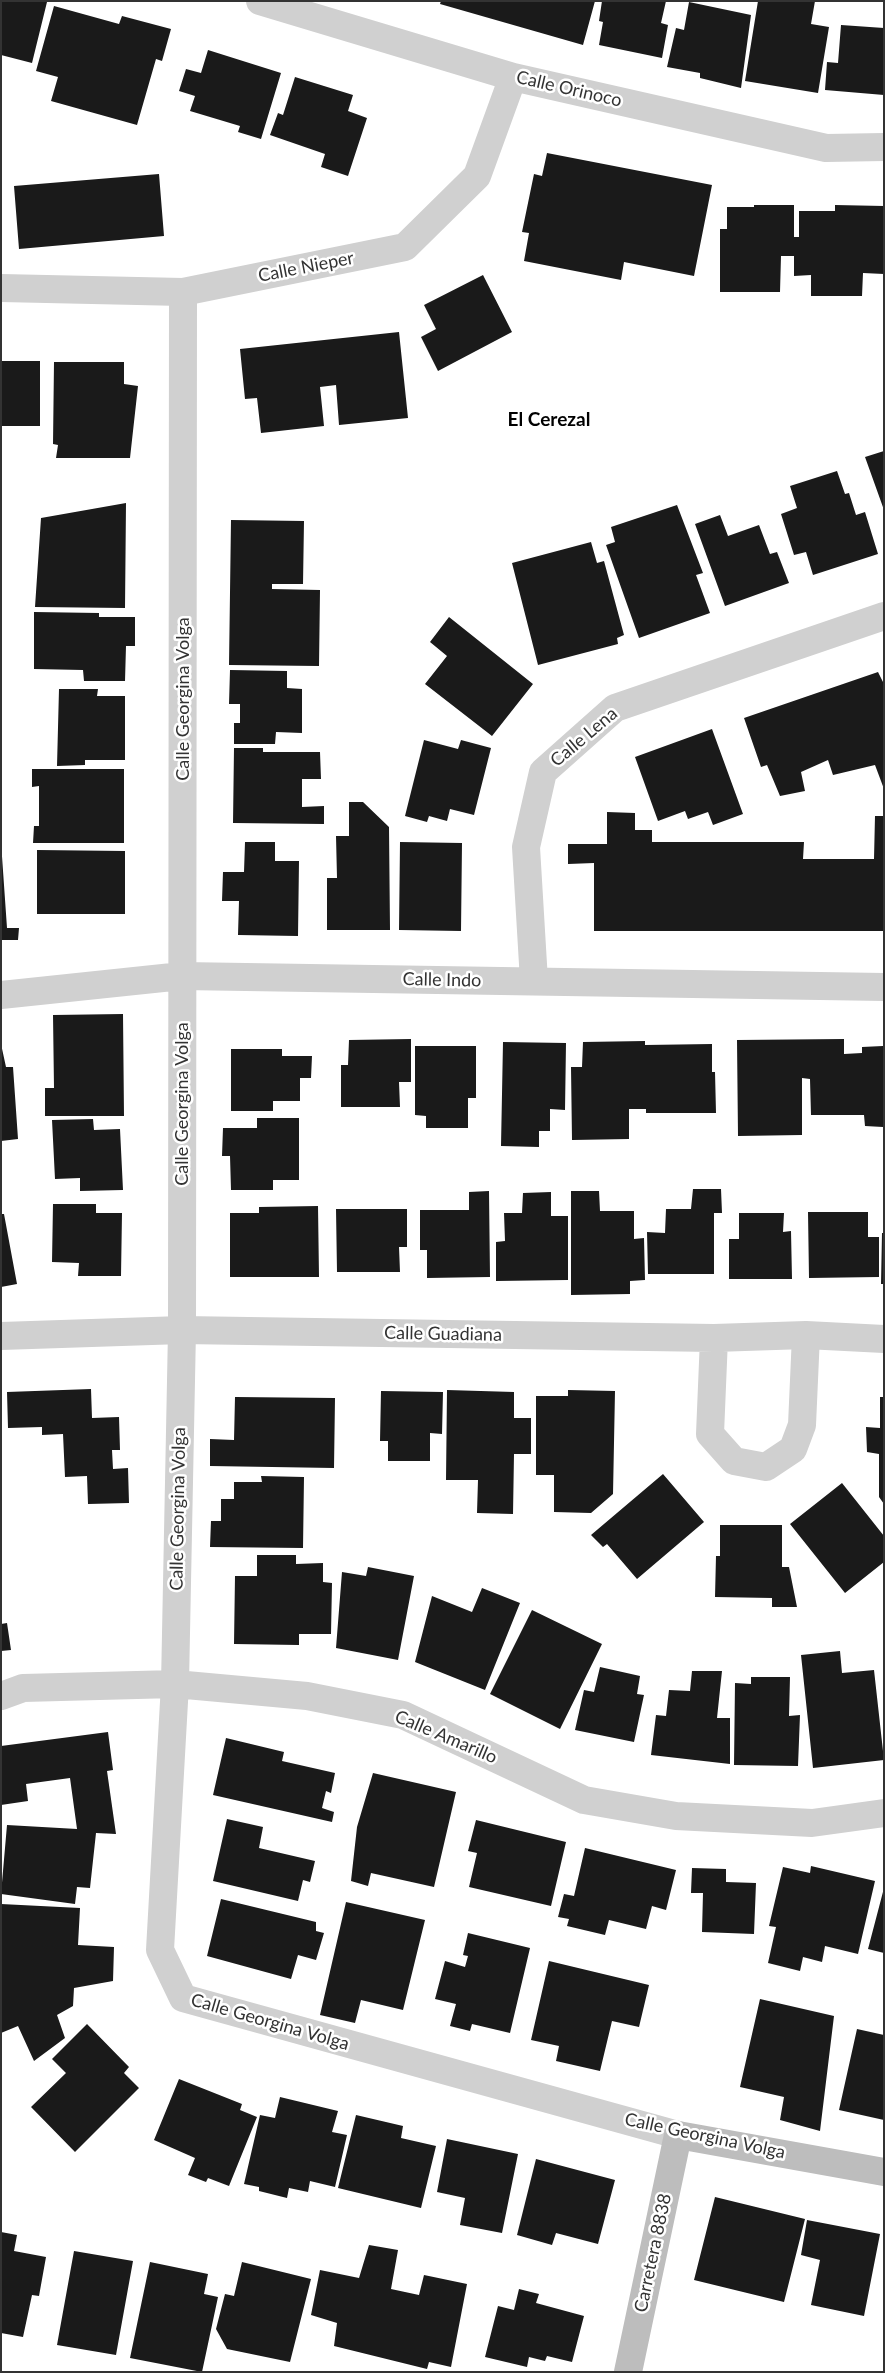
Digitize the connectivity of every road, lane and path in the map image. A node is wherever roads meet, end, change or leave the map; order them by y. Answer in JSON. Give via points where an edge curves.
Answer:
{"nodes":[{"id":1,"x":260,"y":1,"type":"edge"},
{"id":2,"x":513,"y":76,"type":"junction"},
{"id":3,"x":884,"y":147,"type":"edge"},
{"id":4,"x":1,"y":288,"type":"edge"},
{"id":5,"x":183,"y":292,"type":"junction"},
{"id":6,"x":884,"y":616,"type":"edge"},
{"id":7,"x":182,"y":976,"type":"junction"},
{"id":8,"x":534,"y":981,"type":"junction"},
{"id":9,"x":884,"y":987,"type":"edge"},
{"id":10,"x":1,"y":995,"type":"edge"},
{"id":11,"x":182,"y":1330,"type":"junction"},
{"id":12,"x":806,"y":1335,"type":"junction"},
{"id":13,"x":1,"y":1336,"type":"edge"},
{"id":14,"x":714,"y":1338,"type":"junction"},
{"id":15,"x":884,"y":1339,"type":"edge"},
{"id":16,"x":175,"y":1684,"type":"junction"},
{"id":17,"x":1,"y":1696,"type":"edge"},
{"id":18,"x":884,"y":1813,"type":"edge"},
{"id":19,"x":678,"y":2135,"type":"junction"},
{"id":20,"x":884,"y":2172,"type":"edge"},
{"id":21,"x":628,"y":2372,"type":"edge"}],
"edges":[{"from":1,"to":2,"type":"street","name":"Calle Orinoco"},
{"from":2,"to":3,"type":"street","name":"Calle Orinoco","via":[[826,148]]},
{"from":2,"to":5,"type":"street","name":"Calle Nieper","via":[[477,176],[405,247]]},
{"from":4,"to":5,"type":"street","name":"Calle Nieper"},
{"from":5,"to":7,"type":"street","name":"Calle Georgina Volga"},
{"from":6,"to":8,"type":"street","name":"Calle Lena","via":[[615,708],[543,772],[526,847]]},
{"from":7,"to":8,"type":"street","name":"Calle Indo"},
{"from":7,"to":10,"type":"street","name":"Calle Indo"},
{"from":7,"to":11,"type":"street","name":"Calle Georgina Volga"},
{"from":8,"to":9,"type":"street","name":"Calle Indo"},
{"from":11,"to":13,"type":"street","name":"Calle Guadiana"},
{"from":11,"to":14,"type":"street","name":"Calle Guadiana"},
{"from":11,"to":16,"type":"street","name":"Calle Georgina Volga"},
{"from":12,"to":14,"type":"street","name":"Calle Guadiana"},
{"from":12,"to":14,"type":"street","via":[[802,1425],[794,1448],[766,1467],[734,1461],[710,1434]]},
{"from":12,"to":15,"type":"street","name":"Calle Guadiana"},
{"from":16,"to":17,"type":"street","name":"Calle Amarillo","via":[[23,1688]]},
{"from":16,"to":18,"type":"street","name":"Calle Amarillo","via":[[307,1696],[403,1715],[584,1800],[676,1816],[812,1823]]},
{"from":16,"to":19,"type":"street","name":"Calle Georgina Volga","via":[[160,1950],[183,1998]]},
{"from":19,"to":20,"type":"street","name":"Calle Georgina Volga"},
{"from":19,"to":21,"type":"street","name":"Carretera 8838"}]}
